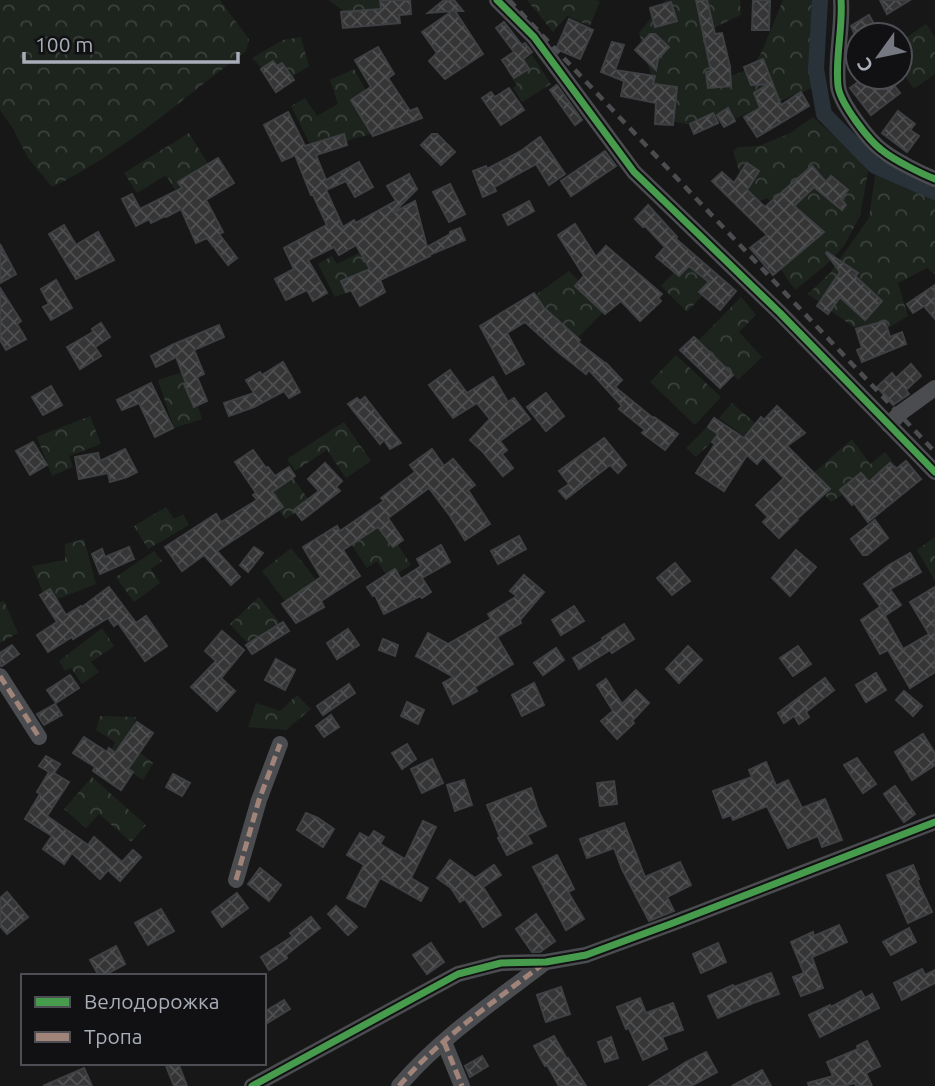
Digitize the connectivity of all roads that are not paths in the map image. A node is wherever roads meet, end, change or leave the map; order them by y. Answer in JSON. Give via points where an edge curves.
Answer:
{"nodes":[{"id":1,"x":496,"y":0,"type":"edge"},
{"id":2,"x":841,"y":0,"type":"edge"},
{"id":3,"x":935,"y":180,"type":"edge"},
{"id":4,"x":935,"y":388,"type":"edge"},
{"id":5,"x":889,"y":425,"type":"junction"},
{"id":6,"x":935,"y":472,"type":"edge"},
{"id":7,"x":0,"y":676,"type":"edge"},
{"id":8,"x":39,"y":737,"type":"dead end"},
{"id":9,"x":280,"y":744,"type":"dead end"},
{"id":10,"x":935,"y":822,"type":"edge"},
{"id":11,"x":236,"y":880,"type":"dead end"},
{"id":12,"x":546,"y":962,"type":"junction"},
{"id":13,"x":444,"y":1042,"type":"junction"},
{"id":14,"x":252,"y":1086,"type":"edge"},
{"id":15,"x":399,"y":1086,"type":"edge"},
{"id":16,"x":461,"y":1086,"type":"edge"}],
"edges":[{"from":1,"to":5,"type":"street","via":[[534,37],[634,172]]},
{"from":2,"to":3,"type":"street","via":[[838,89],[845,106],[882,151]]},
{"from":4,"to":5,"type":"street"},
{"from":5,"to":6,"type":"street"},
{"from":7,"to":8,"type":"street"},
{"from":9,"to":11,"type":"street"},
{"from":10,"to":12,"type":"street","via":[[586,955]]},
{"from":12,"to":13,"type":"street"},
{"from":12,"to":14,"type":"street","via":[[501,963],[458,974]]},
{"from":13,"to":15,"type":"street"},
{"from":13,"to":16,"type":"street"}]}
